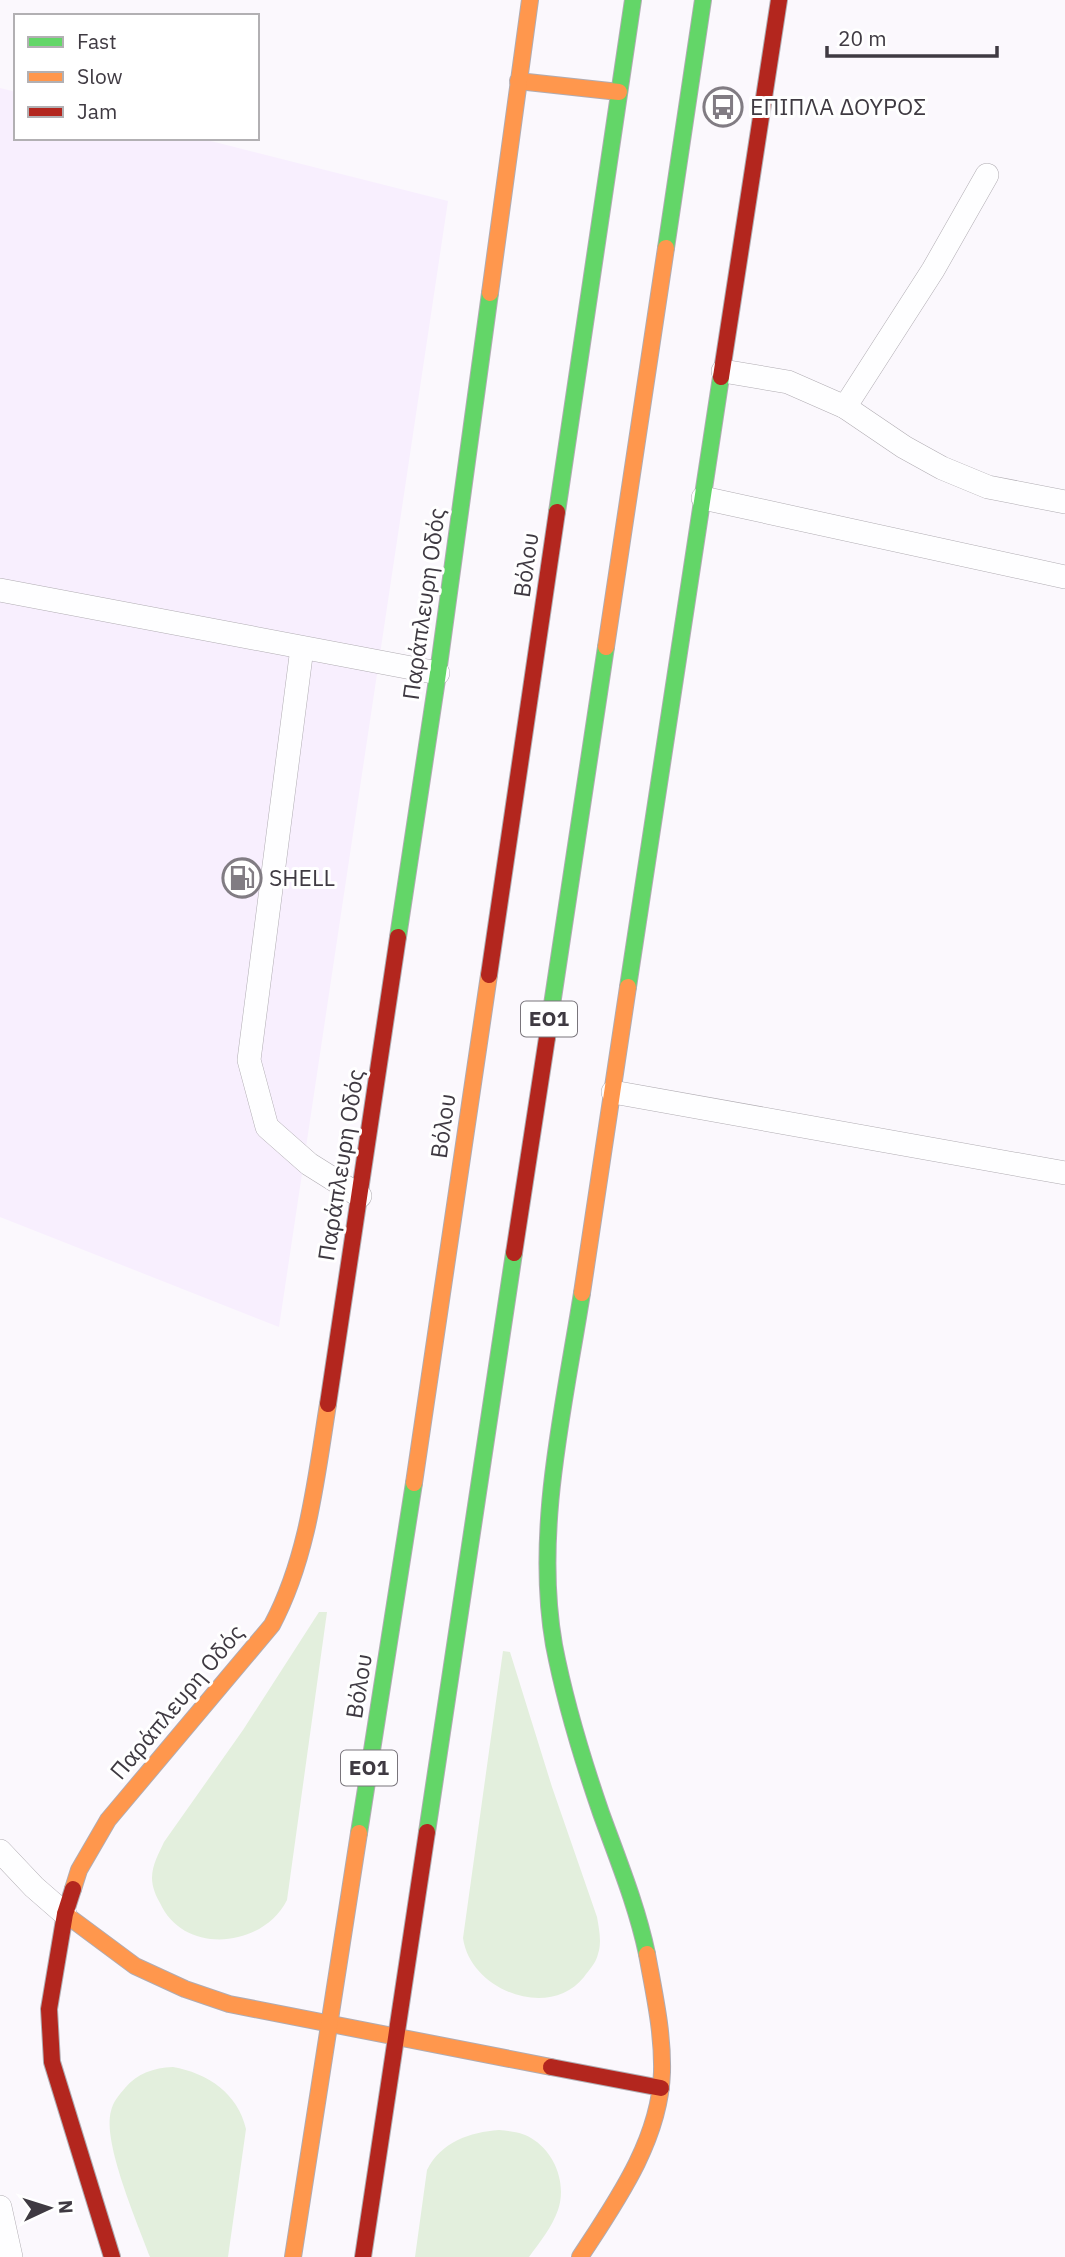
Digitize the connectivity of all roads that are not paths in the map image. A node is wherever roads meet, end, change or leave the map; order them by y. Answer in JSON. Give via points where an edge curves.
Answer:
{"nodes":[{"id":1,"x":530,"y":0,"type":"edge"},
{"id":2,"x":633,"y":0,"type":"edge"},
{"id":3,"x":703,"y":0,"type":"edge"},
{"id":4,"x":779,"y":0,"type":"edge"},
{"id":5,"x":518,"y":81,"type":"junction"},
{"id":6,"x":619,"y":92,"type":"junction"},
{"id":7,"x":987,"y":175,"type":"dead end"},
{"id":8,"x":723,"y":371,"type":"junction"},
{"id":9,"x":845,"y":407,"type":"junction"},
{"id":10,"x":704,"y":498,"type":"junction"},
{"id":11,"x":1065,"y":502,"type":"edge"},
{"id":12,"x":1065,"y":577,"type":"edge"},
{"id":13,"x":0,"y":590,"type":"edge"},
{"id":14,"x":302,"y":648,"type":"junction"},
{"id":15,"x":438,"y":673,"type":"junction"},
{"id":16,"x":613,"y":1092,"type":"junction"},
{"id":17,"x":1065,"y":1173,"type":"edge"},
{"id":18,"x":360,"y":1196,"type":"junction"},
{"id":19,"x":0,"y":1851,"type":"edge"},
{"id":20,"x":65,"y":1913,"type":"junction"},
{"id":21,"x":329,"y":2024,"type":"junction"},
{"id":22,"x":395,"y":2037,"type":"junction"},
{"id":23,"x":661,"y":2088,"type":"junction"},
{"id":24,"x":0,"y":2207,"type":"edge"},
{"id":25,"x":11,"y":2257,"type":"edge"},
{"id":26,"x":111,"y":2257,"type":"edge"},
{"id":27,"x":293,"y":2257,"type":"edge"},
{"id":28,"x":363,"y":2257,"type":"edge"},
{"id":29,"x":580,"y":2257,"type":"edge"}],
"edges":[{"from":1,"to":5,"type":"street","name":"Παράπλευρη Οδός"},
{"from":2,"to":6,"type":"street","name":"Βόλου","number":"ΕΟ1"},
{"from":3,"to":22,"type":"street","number":"ΕΟ1"},
{"from":4,"to":8,"type":"street"},
{"from":5,"to":6,"type":"street"},
{"from":5,"to":15,"type":"street","name":"Παράπλευρη Οδός"},
{"from":6,"to":21,"type":"street","name":"Βόλου","number":"ΕΟ1"},
{"from":7,"to":9,"type":"lane","via":[[933,270]]},
{"from":8,"to":9,"type":"lane","via":[[788,382]]},
{"from":8,"to":10,"type":"street"},
{"from":9,"to":11,"type":"lane","via":[[942,468],[988,487]]},
{"from":10,"to":12,"type":"lane"},
{"from":10,"to":16,"type":"street"},
{"from":13,"to":14,"type":"lane"},
{"from":14,"to":15,"type":"lane"},
{"from":14,"to":18,"type":"lane","via":[[248,1060],[267,1127],[309,1164]]},
{"from":15,"to":18,"type":"street","name":"Παράπλευρη Οδός"},
{"from":16,"to":17,"type":"lane"},
{"from":16,"to":23,"type":"street","via":[[554,1474],[547,1543],[548,1606],[579,1747],[642,1935],[660,2022]]},
{"from":18,"to":20,"type":"street","name":"Παράπλευρη Οδός","via":[[314,1493],[291,1589],[272,1625],[108,1820],[79,1870]]},
{"from":19,"to":20,"type":"lane"},
{"from":20,"to":21,"type":"street","via":[[135,1966],[185,1989],[229,2004]]},
{"from":20,"to":26,"type":"street","name":"Παράπλευρη Οδός","via":[[50,2009],[52,2062]]},
{"from":21,"to":22,"type":"street"},
{"from":21,"to":27,"type":"street","name":"Βόλου","number":"ΕΟ1"},
{"from":22,"to":23,"type":"street"},
{"from":22,"to":28,"type":"street","number":"ΕΟ1"},
{"from":23,"to":29,"type":"street","via":[[633,2170]]},
{"from":24,"to":25,"type":"lane"}]}
